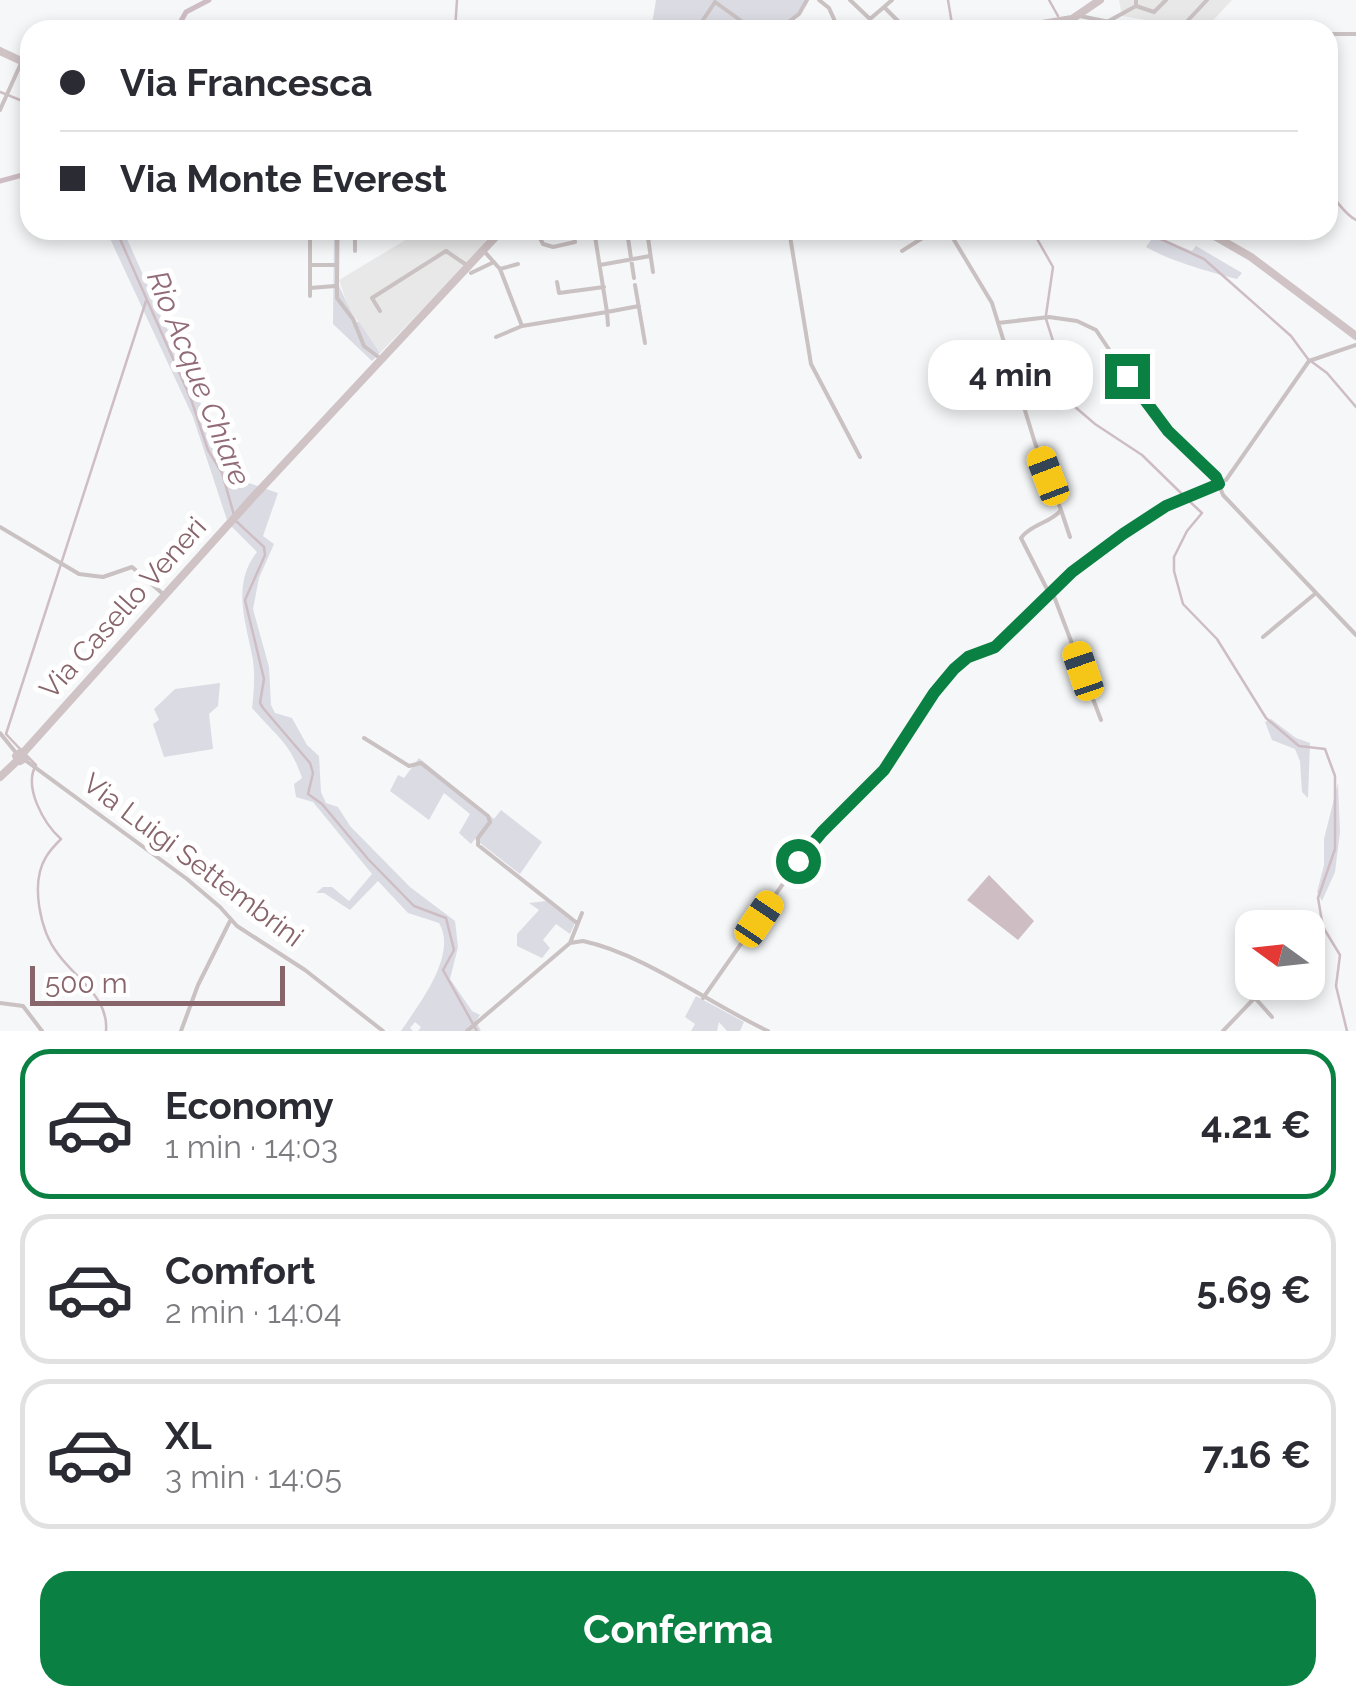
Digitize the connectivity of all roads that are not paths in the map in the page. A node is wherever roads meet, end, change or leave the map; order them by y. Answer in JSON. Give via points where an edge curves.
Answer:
{"nodes":[{"id":1,"x":807,"y":0,"type":"edge"},
{"id":2,"x":819,"y":0,"type":"edge"},
{"id":3,"x":850,"y":0,"type":"edge"},
{"id":4,"x":892,"y":0,"type":"edge"},
{"id":5,"x":1100,"y":0,"type":"edge"},
{"id":6,"x":1166,"y":0,"type":"edge"},
{"id":7,"x":1207,"y":0,"type":"edge"},
{"id":8,"x":1136,"y":3,"type":"edge"},
{"id":9,"x":884,"y":7,"type":"junction"},
{"id":10,"x":1080,"y":16,"type":"junction"},
{"id":11,"x":703,"y":20,"type":"edge"},
{"id":12,"x":740,"y":20,"type":"edge"},
{"id":13,"x":791,"y":20,"type":"edge"},
{"id":14,"x":834,"y":20,"type":"edge"},
{"id":15,"x":897,"y":20,"type":"edge"},
{"id":16,"x":1059,"y":20,"type":"edge"},
{"id":17,"x":1099,"y":20,"type":"edge"},
{"id":18,"x":1111,"y":20,"type":"edge"},
{"id":19,"x":1188,"y":20,"type":"edge"},
{"id":20,"x":20,"y":74,"type":"edge"},
{"id":21,"x":0,"y":110,"type":"edge"},
{"id":22,"x":310,"y":240,"type":"edge"},
{"id":23,"x":337,"y":240,"type":"edge"},
{"id":24,"x":355,"y":240,"type":"edge"},
{"id":25,"x":492,"y":240,"type":"edge"},
{"id":26,"x":542,"y":240,"type":"edge"},
{"id":27,"x":575,"y":240,"type":"edge"},
{"id":28,"x":596,"y":240,"type":"edge"},
{"id":29,"x":628,"y":240,"type":"edge"},
{"id":30,"x":648,"y":240,"type":"edge"},
{"id":31,"x":791,"y":240,"type":"edge"},
{"id":32,"x":919,"y":240,"type":"edge"},
{"id":33,"x":954,"y":240,"type":"edge"},
{"id":34,"x":1221,"y":240,"type":"edge"},
{"id":35,"x":483,"y":250,"type":"junction"},
{"id":36,"x":355,"y":251,"type":"dead end"},
{"id":37,"x":902,"y":251,"type":"dead end"},
{"id":38,"x":650,"y":256,"type":"junction"},
{"id":39,"x":455,"y":260,"type":"junction"},
{"id":40,"x":631,"y":260,"type":"junction"},
{"id":41,"x":494,"y":262,"type":"junction"},
{"id":42,"x":310,"y":264,"type":"junction"},
{"id":43,"x":518,"y":264,"type":"dead end"},
{"id":44,"x":600,"y":264,"type":"junction"},
{"id":45,"x":337,"y":265,"type":"junction"},
{"id":46,"x":469,"y":269,"type":"junction"},
{"id":47,"x":500,"y":269,"type":"junction"},
{"id":48,"x":653,"y":272,"type":"dead end"},
{"id":49,"x":459,"y":274,"type":"junction"},
{"id":50,"x":558,"y":282,"type":"dead end"},
{"id":51,"x":337,"y":286,"type":"junction"},
{"id":52,"x":604,"y":287,"type":"junction"},
{"id":53,"x":310,"y":288,"type":"junction"},
{"id":54,"x":310,"y":296,"type":"dead end"},
{"id":55,"x":638,"y":306,"type":"junction"},
{"id":56,"x":380,"y":311,"type":"dead end"},
{"id":57,"x":608,"y":312,"type":"junction"},
{"id":58,"x":998,"y":324,"type":"junction"},
{"id":59,"x":608,"y":325,"type":"dead end"},
{"id":60,"x":522,"y":326,"type":"junction"},
{"id":61,"x":1356,"y":336,"type":"edge"},
{"id":62,"x":496,"y":337,"type":"dead end"},
{"id":63,"x":644,"y":343,"type":"dead end"},
{"id":64,"x":1356,"y":345,"type":"edge"},
{"id":65,"x":381,"y":359,"type":"junction"},
{"id":66,"x":860,"y":458,"type":"dead end"},
{"id":67,"x":1219,"y":484,"type":"junction"},
{"id":68,"x":1061,"y":510,"type":"junction"},
{"id":69,"x":0,"y":527,"type":"edge"},
{"id":70,"x":1070,"y":537,"type":"dead end"},
{"id":71,"x":1050,"y":592,"type":"junction"},
{"id":72,"x":1316,"y":593,"type":"junction"},
{"id":73,"x":164,"y":594,"type":"junction"},
{"id":74,"x":1356,"y":635,"type":"edge"},
{"id":75,"x":1264,"y":637,"type":"dead end"},
{"id":76,"x":1101,"y":720,"type":"dead end"},
{"id":77,"x":0,"y":733,"type":"edge"},
{"id":78,"x":364,"y":738,"type":"dead end"},
{"id":79,"x":22,"y":755,"type":"junction"},
{"id":80,"x":0,"y":777,"type":"edge"},
{"id":81,"x":582,"y":913,"type":"dead end"},
{"id":82,"x":230,"y":920,"type":"junction"},
{"id":83,"x":577,"y":922,"type":"junction"},
{"id":84,"x":570,"y":943,"type":"junction"},
{"id":85,"x":703,"y":998,"type":"junction"},
{"id":86,"x":1253,"y":1000,"type":"edge"},
{"id":87,"x":1257,"y":1000,"type":"edge"},
{"id":88,"x":0,"y":1002,"type":"edge"},
{"id":89,"x":1272,"y":1017,"type":"dead end"},
{"id":90,"x":468,"y":1030,"type":"edge"},
{"id":91,"x":42,"y":1031,"type":"edge"},
{"id":92,"x":182,"y":1031,"type":"edge"},
{"id":93,"x":383,"y":1031,"type":"edge"},
{"id":94,"x":768,"y":1031,"type":"edge"},
{"id":95,"x":1224,"y":1031,"type":"edge"}],
"edges":[{"from":1,"to":13,"type":"street"},
{"from":2,"to":14,"type":"street"},
{"from":3,"to":9,"type":"street","via":[[870,19]]},
{"from":4,"to":9,"type":"street"},
{"from":5,"to":10,"type":"street"},
{"from":6,"to":8,"type":"street","via":[[1154,12]]},
{"from":7,"to":19,"type":"street"},
{"from":8,"to":18,"type":"street"},
{"from":9,"to":15,"type":"street"},
{"from":10,"to":16,"type":"street"},
{"from":10,"to":17,"type":"street"},
{"from":11,"to":12,"type":"street","via":[[715,2]]},
{"from":20,"to":21,"type":"street"},
{"from":22,"to":42,"type":"street"},
{"from":23,"to":45,"type":"street"},
{"from":24,"to":36,"type":"street"},
{"from":25,"to":35,"type":"street","name":"Via Casello Veneri"},
{"from":26,"to":27,"type":"street","via":[[546,246]]},
{"from":28,"to":44,"type":"street"},
{"from":29,"to":40,"type":"street"},
{"from":30,"to":38,"type":"street"},
{"from":31,"to":66,"type":"street","via":[[812,364]]},
{"from":32,"to":37,"type":"street"},
{"from":33,"to":58,"type":"street"},
{"from":34,"to":61,"type":"street"},
{"from":35,"to":41,"type":"street"},
{"from":35,"to":46,"type":"street","name":"Via Casello Veneri"},
{"from":38,"to":40,"type":"street"},
{"from":38,"to":48,"type":"street"},
{"from":39,"to":46,"type":"street"},
{"from":39,"to":49,"type":"street"},
{"from":39,"to":56,"type":"street","via":[[446,252],[372,298]]},
{"from":40,"to":44,"type":"street"},
{"from":40,"to":55,"type":"street"},
{"from":41,"to":46,"type":"street"},
{"from":41,"to":47,"type":"street"},
{"from":42,"to":45,"type":"street"},
{"from":42,"to":53,"type":"street"},
{"from":43,"to":47,"type":"street"},
{"from":44,"to":52,"type":"street"},
{"from":45,"to":51,"type":"street"},
{"from":46,"to":49,"type":"street","name":"Via Casello Veneri"},
{"from":47,"to":60,"type":"street"},
{"from":49,"to":65,"type":"street","name":"Via Casello Veneri"},
{"from":50,"to":52,"type":"street","via":[[559,293]]},
{"from":51,"to":53,"type":"street"},
{"from":51,"to":65,"type":"street","via":[[339,304],[360,339]]},
{"from":52,"to":57,"type":"street"},
{"from":53,"to":54,"type":"street"},
{"from":55,"to":57,"type":"street"},
{"from":55,"to":63,"type":"street"},
{"from":57,"to":59,"type":"street"},
{"from":57,"to":60,"type":"street"},
{"from":58,"to":67,"type":"street","via":[[1050,317],[1096,330],[1147,406]]},
{"from":58,"to":68,"type":"street"},
{"from":60,"to":62,"type":"street"},
{"from":64,"to":67,"type":"street","via":[[1310,361]]},
{"from":65,"to":73,"type":"street","name":"Via Casello Veneri"},
{"from":67,"to":71,"type":"street","via":[[1144,520]]},
{"from":67,"to":72,"type":"street"},
{"from":68,"to":70,"type":"street"},
{"from":68,"to":71,"type":"street","via":[[1021,538]]},
{"from":69,"to":73,"type":"street","via":[[73,573],[104,577],[132,567]]},
{"from":71,"to":76,"type":"street"},
{"from":71,"to":85,"type":"street","via":[[995,647],[968,657],[943,681],[884,770],[812,842]]},
{"from":72,"to":74,"type":"street"},
{"from":72,"to":75,"type":"street"},
{"from":73,"to":79,"type":"street","name":"Via Casello Veneri"},
{"from":77,"to":79,"type":"street","name":"Via Luigi Settembrini"},
{"from":78,"to":83,"type":"street","via":[[409,766],[422,763],[488,816],[478,845]]},
{"from":79,"to":80,"type":"street","name":"Via Casello Veneri"},
{"from":79,"to":82,"type":"street","name":"Via Luigi Settembrini"},
{"from":81,"to":83,"type":"street"},
{"from":82,"to":92,"type":"street"},
{"from":82,"to":93,"type":"street","name":"Via Luigi Settembrini"},
{"from":83,"to":84,"type":"street"},
{"from":84,"to":85,"type":"street","via":[[590,942]]},
{"from":84,"to":90,"type":"street"},
{"from":85,"to":94,"type":"street"},
{"from":86,"to":95,"type":"street"},
{"from":87,"to":89,"type":"street"},
{"from":88,"to":91,"type":"street","via":[[23,1006]]}]}
